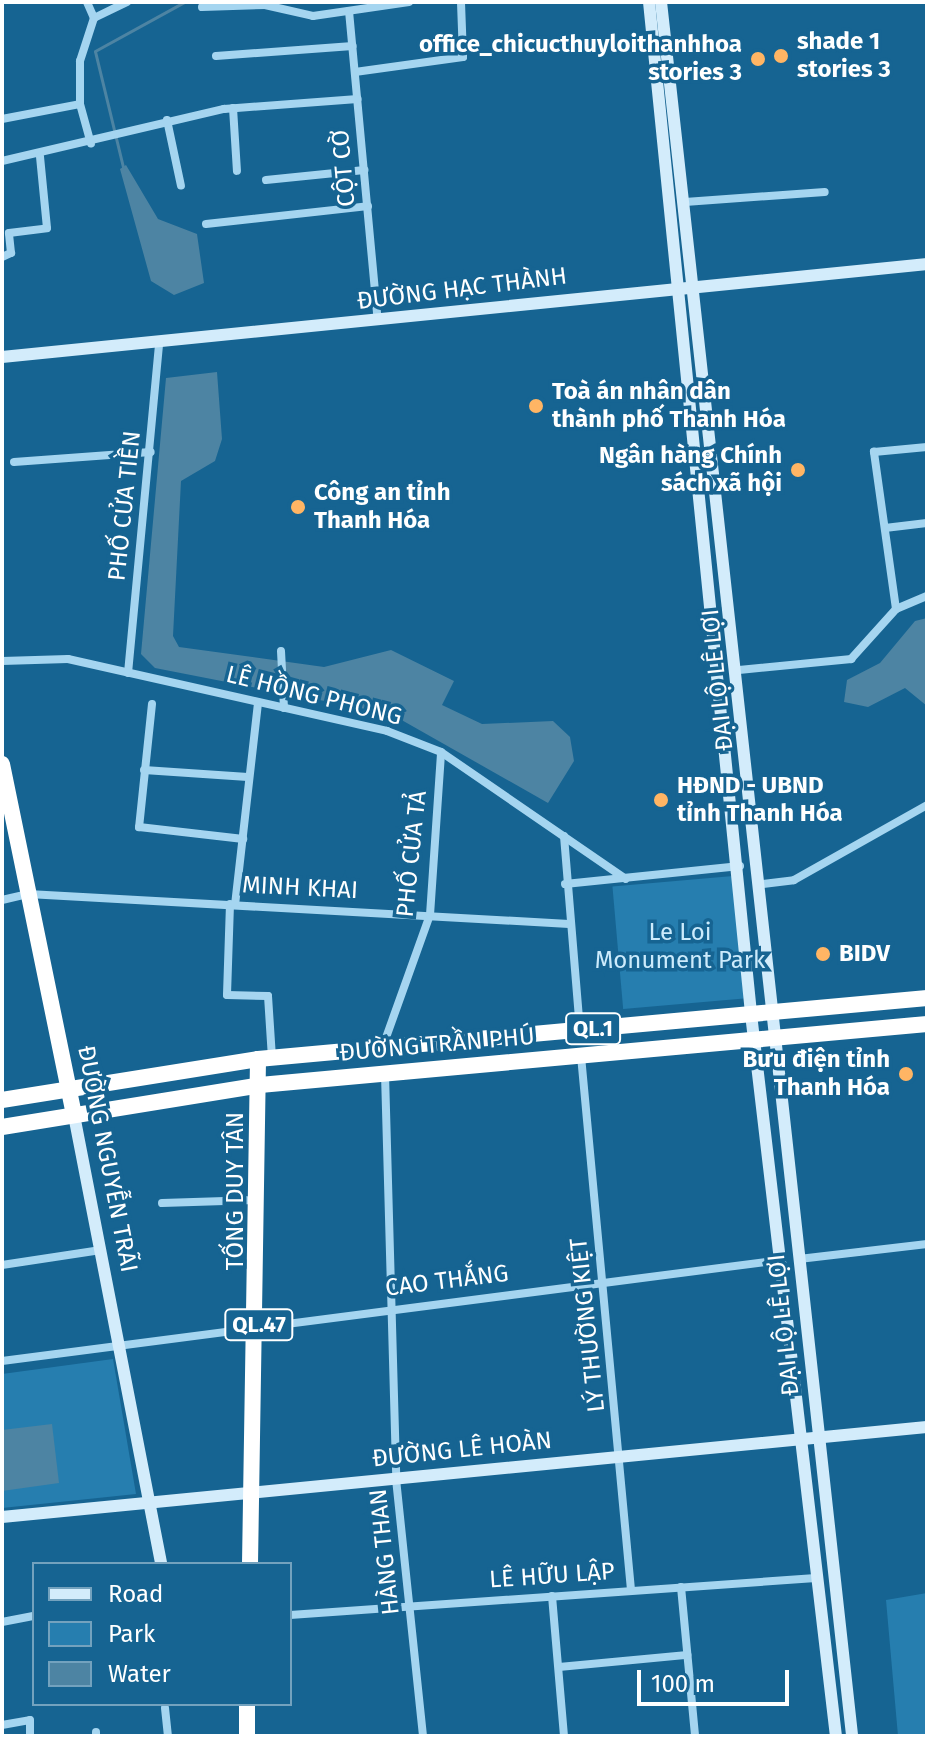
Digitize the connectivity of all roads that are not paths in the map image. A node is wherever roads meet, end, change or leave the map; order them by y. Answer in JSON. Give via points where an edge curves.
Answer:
{"nodes":[{"id":1,"x":87,"y":2,"type":"edge"},
{"id":2,"x":127,"y":2,"type":"edge"},
{"id":3,"x":409,"y":2,"type":"edge"},
{"id":4,"x":461,"y":2,"type":"edge"},
{"id":5,"x":364,"y":5,"type":"edge"},
{"id":6,"x":655,"y":6,"type":"edge"},
{"id":7,"x":202,"y":7,"type":"dead end"},
{"id":8,"x":349,"y":11,"type":"junction"},
{"id":9,"x":94,"y":18,"type":"junction"},
{"id":10,"x":353,"y":46,"type":"junction"},
{"id":11,"x":216,"y":56,"type":"dead end"},
{"id":12,"x":355,"y":72,"type":"junction"},
{"id":13,"x":358,"y":99,"type":"junction"},
{"id":14,"x":80,"y":104,"type":"junction"},
{"id":15,"x":233,"y":108,"type":"junction"},
{"id":16,"x":2,"y":119,"type":"edge"},
{"id":17,"x":167,"y":120,"type":"junction"},
{"id":18,"x":91,"y":144,"type":"junction"},
{"id":19,"x":40,"y":156,"type":"junction"},
{"id":20,"x":2,"y":161,"type":"edge"},
{"id":21,"x":364,"y":170,"type":"junction"},
{"id":22,"x":237,"y":171,"type":"dead end"},
{"id":23,"x":266,"y":180,"type":"dead end"},
{"id":24,"x":181,"y":186,"type":"dead end"},
{"id":25,"x":825,"y":192,"type":"dead end"},
{"id":26,"x":685,"y":202,"type":"junction"},
{"id":27,"x":368,"y":206,"type":"junction"},
{"id":28,"x":206,"y":224,"type":"dead end"},
{"id":29,"x":2,"y":257,"type":"edge"},
{"id":30,"x":927,"y":264,"type":"edge"},
{"id":31,"x":695,"y":284,"type":"junction"},
{"id":32,"x":678,"y":286,"type":"junction"},
{"id":33,"x":378,"y":322,"type":"junction"},
{"id":34,"x":159,"y":343,"type":"junction"},
{"id":35,"x":2,"y":357,"type":"edge"},
{"id":36,"x":927,"y":447,"type":"edge"},
{"id":37,"x":151,"y":452,"type":"junction"},
{"id":38,"x":14,"y":462,"type":"dead end"},
{"id":39,"x":927,"y":523,"type":"edge"},
{"id":40,"x":885,"y":528,"type":"junction"},
{"id":41,"x":729,"y":587,"type":"junction"},
{"id":42,"x":711,"y":590,"type":"junction"},
{"id":43,"x":927,"y":596,"type":"edge"},
{"id":44,"x":896,"y":609,"type":"junction"},
{"id":45,"x":281,"y":651,"type":"dead end"},
{"id":46,"x":2,"y":661,"type":"edge"},
{"id":47,"x":739,"y":670,"type":"junction"},
{"id":48,"x":128,"y":673,"type":"junction"},
{"id":49,"x":258,"y":702,"type":"junction"},
{"id":50,"x":152,"y":704,"type":"dead end"},
{"id":51,"x":284,"y":708,"type":"junction"},
{"id":52,"x":441,"y":752,"type":"junction"},
{"id":53,"x":2,"y":764,"type":"edge"},
{"id":54,"x":144,"y":770,"type":"junction"},
{"id":55,"x":248,"y":777,"type":"junction"},
{"id":56,"x":927,"y":805,"type":"edge"},
{"id":57,"x":564,"y":836,"type":"junction"},
{"id":58,"x":243,"y":839,"type":"junction"},
{"id":59,"x":741,"y":866,"type":"junction"},
{"id":60,"x":626,"y":879,"type":"junction"},
{"id":61,"x":565,"y":884,"type":"junction"},
{"id":62,"x":763,"y":884,"type":"junction"},
{"id":63,"x":28,"y":894,"type":"junction"},
{"id":64,"x":2,"y":900,"type":"edge"},
{"id":65,"x":232,"y":905,"type":"junction"},
{"id":66,"x":430,"y":915,"type":"junction"},
{"id":67,"x":569,"y":924,"type":"junction"},
{"id":68,"x":927,"y":998,"type":"edge"},
{"id":69,"x":777,"y":1012,"type":"junction"},
{"id":70,"x":751,"y":1014,"type":"junction"},
{"id":71,"x":927,"y":1024,"type":"edge"},
{"id":72,"x":580,"y":1030,"type":"junction"},
{"id":73,"x":780,"y":1038,"type":"junction"},
{"id":74,"x":754,"y":1040,"type":"junction"},
{"id":75,"x":382,"y":1049,"type":"junction"},
{"id":76,"x":581,"y":1056,"type":"junction"},
{"id":77,"x":265,"y":1058,"type":"junction"},
{"id":78,"x":385,"y":1074,"type":"junction"},
{"id":79,"x":67,"y":1085,"type":"junction"},
{"id":80,"x":260,"y":1085,"type":"junction"},
{"id":81,"x":2,"y":1100,"type":"edge"},
{"id":82,"x":73,"y":1110,"type":"junction"},
{"id":83,"x":2,"y":1127,"type":"edge"},
{"id":84,"x":262,"y":1200,"type":"junction"},
{"id":85,"x":162,"y":1203,"type":"dead end"},
{"id":86,"x":927,"y":1244,"type":"edge"},
{"id":87,"x":101,"y":1250,"type":"junction"},
{"id":88,"x":799,"y":1259,"type":"junction"},
{"id":89,"x":781,"y":1260,"type":"junction"},
{"id":90,"x":2,"y":1265,"type":"edge"},
{"id":91,"x":604,"y":1281,"type":"junction"},
{"id":92,"x":389,"y":1309,"type":"junction"},
{"id":93,"x":259,"y":1325,"type":"junction"},
{"id":94,"x":118,"y":1344,"type":"junction"},
{"id":95,"x":2,"y":1361,"type":"edge"},
{"id":96,"x":927,"y":1427,"type":"edge"},
{"id":97,"x":818,"y":1442,"type":"junction"},
{"id":98,"x":801,"y":1444,"type":"junction"},
{"id":99,"x":620,"y":1457,"type":"junction"},
{"id":100,"x":396,"y":1479,"type":"junction"},
{"id":101,"x":252,"y":1494,"type":"junction"},
{"id":102,"x":149,"y":1502,"type":"junction"},
{"id":103,"x":2,"y":1517,"type":"edge"},
{"id":104,"x":161,"y":1562,"type":"edge"},
{"id":105,"x":250,"y":1562,"type":"edge"},
{"id":106,"x":816,"y":1578,"type":"junction"},
{"id":107,"x":681,"y":1587,"type":"junction"},
{"id":108,"x":631,"y":1590,"type":"junction"},
{"id":109,"x":552,"y":1596,"type":"junction"},
{"id":110,"x":411,"y":1606,"type":"junction"},
{"id":111,"x":292,"y":1615,"type":"edge"},
{"id":112,"x":32,"y":1616,"type":"edge"},
{"id":113,"x":2,"y":1622,"type":"edge"},
{"id":114,"x":687,"y":1655,"type":"junction"},
{"id":115,"x":559,"y":1667,"type":"junction"},
{"id":116,"x":247,"y":1706,"type":"edge"},
{"id":117,"x":165,"y":1708,"type":"dead end"},
{"id":118,"x":2,"y":1725,"type":"edge"},
{"id":119,"x":30,"y":1736,"type":"edge"},
{"id":120,"x":168,"y":1736,"type":"edge"},
{"id":121,"x":247,"y":1736,"type":"edge"},
{"id":122,"x":423,"y":1736,"type":"edge"},
{"id":123,"x":564,"y":1736,"type":"edge"},
{"id":124,"x":695,"y":1736,"type":"edge"},
{"id":125,"x":836,"y":1736,"type":"edge"},
{"id":126,"x":852,"y":1736,"type":"edge"}],
"edges":[{"from":1,"to":9,"type":"street"},
{"from":2,"to":9,"type":"street"},
{"from":3,"to":5,"type":"street"},
{"from":4,"to":12,"type":"street","via":[[463,57]]},
{"from":5,"to":8,"type":"street"},
{"from":6,"to":26,"type":"main road","name":"ĐẠI LỘ LÊ LỢI"},
{"from":6,"to":32,"type":"main road","name":"ĐẠI LỘ LÊ LỢI"},
{"from":7,"to":8,"type":"street","via":[[265,5],[313,16]]},
{"from":8,"to":10,"type":"street","name":"CỘT CỜ"},
{"from":9,"to":14,"type":"street","via":[[80,61]]},
{"from":10,"to":11,"type":"street"},
{"from":10,"to":12,"type":"street","name":"CỘT CỜ"},
{"from":12,"to":13,"type":"street","name":"CỘT CỜ"},
{"from":13,"to":15,"type":"street"},
{"from":13,"to":21,"type":"street","name":"CỘT CỜ"},
{"from":14,"to":16,"type":"street"},
{"from":14,"to":18,"type":"street"},
{"from":15,"to":17,"type":"street"},
{"from":15,"to":22,"type":"street"},
{"from":17,"to":18,"type":"street"},
{"from":17,"to":24,"type":"street"},
{"from":18,"to":19,"type":"street"},
{"from":19,"to":20,"type":"street"},
{"from":19,"to":29,"type":"street","via":[[47,228],[9,233],[11,253]]},
{"from":21,"to":23,"type":"street"},
{"from":21,"to":27,"type":"street","name":"CỘT CỜ"},
{"from":25,"to":26,"type":"street"},
{"from":26,"to":31,"type":"main road","name":"ĐẠI LỘ LÊ LỢI"},
{"from":27,"to":28,"type":"street"},
{"from":27,"to":33,"type":"street","name":"CỘT CỜ"},
{"from":30,"to":31,"type":"main road","name":"ĐƯỜNG HẠC THÀNH"},
{"from":31,"to":32,"type":"main road","name":"ĐƯỜNG HẠC THÀNH"},
{"from":31,"to":41,"type":"main road","name":"ĐẠI LỘ LÊ LỢI"},
{"from":32,"to":33,"type":"main road","name":"ĐƯỜNG HẠC THÀNH"},
{"from":32,"to":42,"type":"main road","name":"ĐẠI LỘ LÊ LỢI"},
{"from":33,"to":34,"type":"main road","name":"ĐƯỜNG HẠC THÀNH"},
{"from":34,"to":35,"type":"main road","name":"ĐƯỜNG HẠC THÀNH"},
{"from":34,"to":37,"type":"street","name":"PHỐ CỬA TIỀN"},
{"from":36,"to":40,"type":"street","via":[[874,452]]},
{"from":37,"to":38,"type":"street"},
{"from":37,"to":48,"type":"street","name":"PHỐ CỬA TIỀN"},
{"from":39,"to":40,"type":"street"},
{"from":40,"to":44,"type":"street"},
{"from":41,"to":42,"type":"main road"},
{"from":41,"to":47,"type":"main road","name":"ĐẠI LỘ LÊ LỢI"},
{"from":42,"to":59,"type":"main road","name":"ĐẠI LỘ LÊ LỢI"},
{"from":43,"to":44,"type":"street"},
{"from":44,"to":47,"type":"street","via":[[851,659]]},
{"from":45,"to":51,"type":"street"},
{"from":46,"to":48,"type":"street","name":"LÊ HỒNG PHONG","via":[[68,659]]},
{"from":47,"to":62,"type":"main road","name":"ĐẠI LỘ LÊ LỢI"},
{"from":48,"to":49,"type":"street","name":"LÊ HỒNG PHONG"},
{"from":49,"to":51,"type":"street","name":"LÊ HỒNG PHONG"},
{"from":49,"to":55,"type":"street"},
{"from":50,"to":54,"type":"street"},
{"from":51,"to":52,"type":"street","name":"LÊ HỒNG PHONG","via":[[387,731]]},
{"from":52,"to":57,"type":"street","name":"LÊ HỒNG PHONG"},
{"from":52,"to":66,"type":"street","name":"PHỐ CỬA TẢ"},
{"from":53,"to":63,"type":"highway","name":"ĐƯỜNG NGUYỄN TRÃI"},
{"from":54,"to":55,"type":"street"},
{"from":54,"to":58,"type":"street","via":[[142,831]]},
{"from":55,"to":58,"type":"street"},
{"from":56,"to":62,"type":"street","via":[[794,880]]},
{"from":57,"to":60,"type":"street","name":"LÊ HỒNG PHONG"},
{"from":57,"to":61,"type":"street"},
{"from":58,"to":65,"type":"street"},
{"from":59,"to":60,"type":"street"},
{"from":59,"to":70,"type":"main road","name":"ĐẠI LỘ LÊ LỢI"},
{"from":60,"to":61,"type":"street"},
{"from":61,"to":67,"type":"street"},
{"from":62,"to":69,"type":"main road","name":"ĐẠI LỘ LÊ LỢI"},
{"from":63,"to":64,"type":"street","name":"MINH KHAI"},
{"from":63,"to":65,"type":"street","name":"MINH KHAI"},
{"from":63,"to":79,"type":"highway","name":"ĐƯỜNG NGUYỄN TRÃI"},
{"from":65,"to":66,"type":"street","name":"MINH KHAI"},
{"from":65,"to":77,"type":"street","via":[[227,995],[268,996]]},
{"from":66,"to":67,"type":"street","name":"MINH KHAI"},
{"from":66,"to":75,"type":"street","name":"PHỐ CỬA TẢ"},
{"from":67,"to":72,"type":"street"},
{"from":68,"to":69,"type":"highway","name":"ĐƯỜNG TRẦN PHÚ","number":"QL.1"},
{"from":69,"to":70,"type":"highway","name":"ĐƯỜNG TRẦN PHÚ","number":"QL.1"},
{"from":69,"to":73,"type":"main road","name":"ĐẠI LỘ LÊ LỢI"},
{"from":70,"to":72,"type":"highway","name":"ĐƯỜNG TRẦN PHÚ","number":"QL.1"},
{"from":70,"to":74,"type":"main road","name":"ĐẠI LỘ LÊ LỢI"},
{"from":71,"to":73,"type":"highway","name":"ĐƯỜNG TRẦN PHÚ","number":"QL.1"},
{"from":72,"to":75,"type":"highway","name":"ĐƯỜNG TRẦN PHÚ","number":"QL.1"},
{"from":73,"to":74,"type":"highway","name":"ĐƯỜNG TRẦN PHÚ","number":"QL.1"},
{"from":73,"to":88,"type":"main road","name":"ĐẠI LỘ LÊ LỢI"},
{"from":74,"to":76,"type":"highway","name":"ĐƯỜNG TRẦN PHÚ","number":"QL.1"},
{"from":74,"to":89,"type":"main road","name":"ĐẠI LỘ LÊ LỢI"},
{"from":75,"to":77,"type":"highway","name":"ĐƯỜNG TRẦN PHÚ","number":"QL.1"},
{"from":75,"to":78,"type":"highway"},
{"from":76,"to":78,"type":"highway","name":"ĐƯỜNG TRẦN PHÚ","number":"QL.1"},
{"from":76,"to":91,"type":"street","name":"LÝ THƯỜNG KIỆT"},
{"from":77,"to":79,"type":"highway","name":"ĐƯỜNG TRẦN PHÚ","number":"QL.1"},
{"from":77,"to":80,"type":"highway","name":"TỐNG DUY TÂN","number":"QL.47"},
{"from":78,"to":80,"type":"highway","name":"ĐƯỜNG TRẦN PHÚ","number":"QL.1"},
{"from":78,"to":92,"type":"street","name":"HÀNG THAN"},
{"from":79,"to":81,"type":"highway","name":"ĐƯỜNG TRẦN PHÚ","number":"QL.1"},
{"from":79,"to":82,"type":"highway","name":"ĐƯỜNG NGUYỄN TRÃI"},
{"from":80,"to":82,"type":"highway","name":"ĐƯỜNG TRẦN PHÚ","number":"QL.1"},
{"from":80,"to":84,"type":"highway","name":"TỐNG DUY TÂN","number":"QL.47"},
{"from":82,"to":83,"type":"highway","name":"ĐƯỜNG TRẦN PHÚ","number":"QL.1"},
{"from":82,"to":87,"type":"main road","name":"ĐƯỜNG NGUYỄN TRÃI"},
{"from":84,"to":85,"type":"street"},
{"from":84,"to":93,"type":"highway","name":"TỐNG DUY TÂN","number":"QL.47"},
{"from":86,"to":88,"type":"street"},
{"from":87,"to":90,"type":"street"},
{"from":87,"to":94,"type":"main road","name":"ĐƯỜNG NGUYỄN TRÃI"},
{"from":88,"to":97,"type":"main road","name":"ĐẠI LỘ LÊ LỢI"},
{"from":89,"to":91,"type":"street","name":"CAO THẮNG"},
{"from":89,"to":98,"type":"main road","name":"ĐẠI LỘ LÊ LỢI"},
{"from":91,"to":92,"type":"street","name":"CAO THẮNG"},
{"from":91,"to":99,"type":"street","name":"LÝ THƯỜNG KIỆT"},
{"from":92,"to":93,"type":"street","name":"CAO THẮNG"},
{"from":92,"to":100,"type":"street","name":"HÀNG THAN"},
{"from":93,"to":94,"type":"street","name":"CAO THẮNG"},
{"from":93,"to":101,"type":"highway","name":"TỐNG DUY TÂN","number":"QL.47"},
{"from":94,"to":95,"type":"street","name":"CAO THẮNG"},
{"from":94,"to":102,"type":"main road","name":"ĐƯỜNG NGUYỄN TRÃI"},
{"from":96,"to":97,"type":"main road","name":"ĐƯỜNG LÊ HOÀN"},
{"from":97,"to":98,"type":"main road","name":"ĐƯỜNG LÊ HOÀN"},
{"from":97,"to":126,"type":"main road","name":"ĐẠI LỘ LÊ LỢI"},
{"from":98,"to":99,"type":"main road","name":"ĐƯỜNG LÊ HOÀN"},
{"from":98,"to":106,"type":"main road","name":"ĐẠI LỘ LÊ LỢI"},
{"from":99,"to":100,"type":"main road","name":"ĐƯỜNG LÊ HOÀN"},
{"from":99,"to":108,"type":"street","name":"LÝ THƯỜNG KIỆT"},
{"from":100,"to":101,"type":"main road","name":"ĐƯỜNG LÊ HOÀN"},
{"from":100,"to":110,"type":"street","name":"HÀNG THAN"},
{"from":101,"to":102,"type":"main road","name":"ĐƯỜNG LÊ HOÀN"},
{"from":101,"to":105,"type":"highway","name":"TỐNG DUY TÂN","number":"QL.47"},
{"from":102,"to":103,"type":"main road","name":"ĐƯỜNG LÊ HOÀN"},
{"from":102,"to":104,"type":"main road","name":"ĐƯỜNG NGUYỄN TRÃI"},
{"from":106,"to":107,"type":"street","name":"LÊ HỮU LẬP"},
{"from":106,"to":125,"type":"main road","name":"ĐẠI LỘ LÊ LỢI"},
{"from":107,"to":108,"type":"street","name":"LÊ HỮU LẬP"},
{"from":107,"to":114,"type":"street"},
{"from":108,"to":109,"type":"street","name":"LÊ HỮU LẬP"},
{"from":109,"to":110,"type":"street","name":"LÊ HỮU LẬP"},
{"from":109,"to":115,"type":"street"},
{"from":110,"to":111,"type":"street","name":"LÊ HỮU LẬP"},
{"from":110,"to":122,"type":"street","name":"HÀNG THAN"},
{"from":112,"to":113,"type":"street"},
{"from":114,"to":115,"type":"street"},
{"from":114,"to":124,"type":"street"},
{"from":115,"to":123,"type":"street"},
{"from":116,"to":121,"type":"highway"},
{"from":117,"to":120,"type":"street"},
{"from":118,"to":119,"type":"street","via":[[30,1720]]}]}
